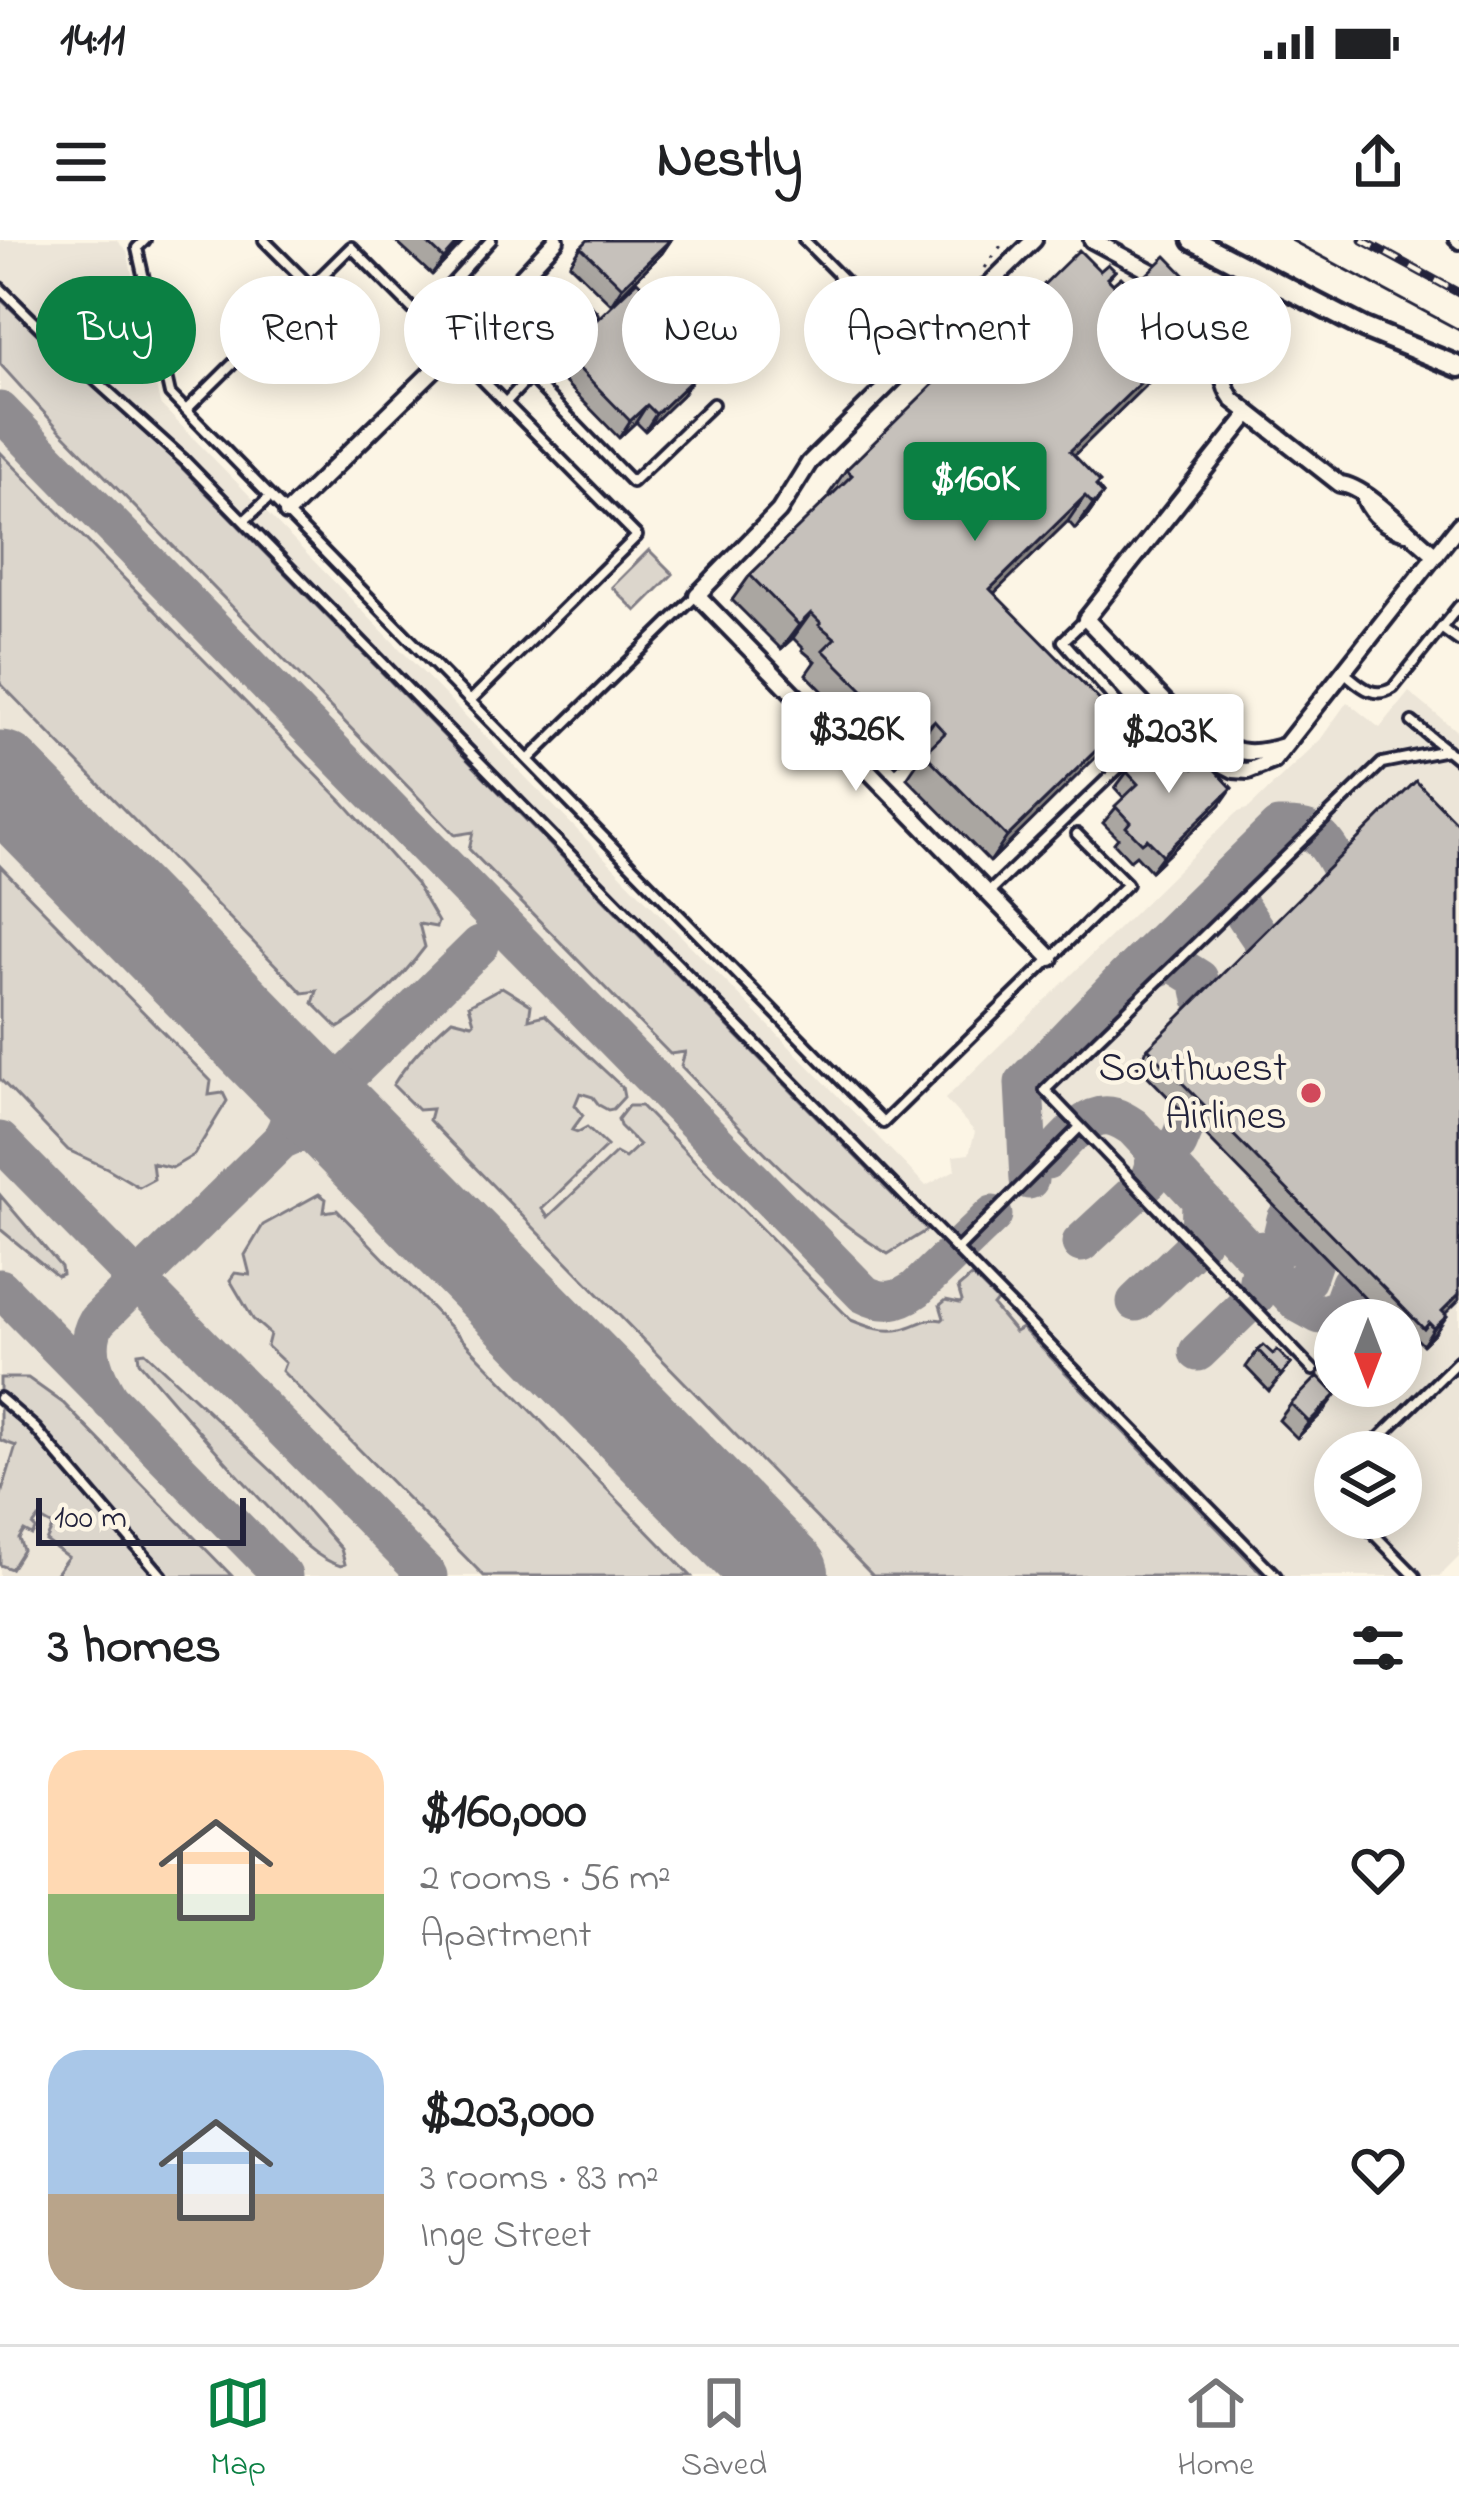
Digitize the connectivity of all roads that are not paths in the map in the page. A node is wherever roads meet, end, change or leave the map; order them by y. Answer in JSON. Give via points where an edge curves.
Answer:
{"nodes":[{"id":1,"x":145,"y":240,"type":"edge"},
{"id":2,"x":264,"y":240,"type":"edge"},
{"id":3,"x":491,"y":240,"type":"edge"},
{"id":4,"x":556,"y":240,"type":"edge"},
{"id":5,"x":804,"y":240,"type":"edge"},
{"id":6,"x":1034,"y":240,"type":"edge"},
{"id":7,"x":1092,"y":240,"type":"edge"},
{"id":8,"x":1193,"y":240,"type":"edge"},
{"id":9,"x":354,"y":244,"type":"edge"},
{"id":10,"x":299,"y":276,"type":"edge"},
{"id":11,"x":321,"y":276,"type":"edge"},
{"id":12,"x":458,"y":276,"type":"edge"},
{"id":13,"x":522,"y":276,"type":"edge"},
{"id":14,"x":840,"y":276,"type":"edge"},
{"id":15,"x":998,"y":276,"type":"edge"},
{"id":16,"x":0,"y":288,"type":"edge"},
{"id":17,"x":404,"y":300,"type":"edge"},
{"id":18,"x":1459,"y":367,"type":"edge"},
{"id":19,"x":220,"y":376,"type":"edge"},
{"id":20,"x":419,"y":384,"type":"edge"},
{"id":21,"x":486,"y":384,"type":"edge"},
{"id":22,"x":523,"y":384,"type":"edge"},
{"id":23,"x":542,"y":384,"type":"edge"},
{"id":24,"x":889,"y":384,"type":"edge"},
{"id":25,"x":505,"y":403,"type":"junction"},
{"id":26,"x":712,"y":404,"type":"dead end"},
{"id":27,"x":186,"y":410,"type":"junction"},
{"id":28,"x":1249,"y":414,"type":"junction"},
{"id":29,"x":270,"y":497,"type":"junction"},
{"id":30,"x":287,"y":514,"type":"junction"},
{"id":31,"x":244,"y":521,"type":"junction"},
{"id":32,"x":1459,"y":526,"type":"edge"},
{"id":33,"x":1436,"y":555,"type":"junction"},
{"id":34,"x":697,"y":595,"type":"junction"},
{"id":35,"x":1459,"y":606,"type":"edge"},
{"id":36,"x":1086,"y":619,"type":"junction"},
{"id":37,"x":1441,"y":628,"type":"junction"},
{"id":38,"x":1459,"y":641,"type":"edge"},
{"id":39,"x":1344,"y":672,"type":"junction"},
{"id":40,"x":470,"y":701,"type":"junction"},
{"id":41,"x":1176,"y":713,"type":"junction"},
{"id":42,"x":1412,"y":722,"type":"dead end"},
{"id":43,"x":1135,"y":723,"type":"dead end"},
{"id":44,"x":1447,"y":750,"type":"junction"},
{"id":45,"x":529,"y":760,"type":"junction"},
{"id":46,"x":1459,"y":760,"type":"edge"},
{"id":47,"x":1077,"y":834,"type":"dead end"},
{"id":48,"x":988,"y":892,"type":"junction"},
{"id":49,"x":1051,"y":958,"type":"junction"},
{"id":50,"x":1079,"y":1127,"type":"junction"},
{"id":51,"x":957,"y":1250,"type":"junction"},
{"id":52,"x":1459,"y":1360,"type":"edge"},
{"id":53,"x":1313,"y":1370,"type":"dead end"},
{"id":54,"x":0,"y":1398,"type":"edge"},
{"id":55,"x":1386,"y":1431,"type":"edge"},
{"id":56,"x":1378,"y":1539,"type":"edge"},
{"id":57,"x":162,"y":1576,"type":"edge"},
{"id":58,"x":1276,"y":1576,"type":"edge"},
{"id":59,"x":1414,"y":1576,"type":"edge"}],
"edges":[{"from":1,"to":27,"type":"lane","via":[[137,248],[170,394]]},
{"from":2,"to":10,"type":"lane"},
{"from":3,"to":12,"type":"lane"},
{"from":4,"to":13,"type":"street"},
{"from":5,"to":14,"type":"lane"},
{"from":6,"to":15,"type":"street"},
{"from":7,"to":28,"type":"street","via":[[1219,311],[1226,321],[1223,387]]},
{"from":8,"to":18,"type":"main road"},
{"from":9,"to":11,"type":"lane"},
{"from":9,"to":17,"type":"lane"},
{"from":16,"to":31,"type":"lane"},
{"from":19,"to":27,"type":"lane"},
{"from":20,"to":30,"type":"street"},
{"from":21,"to":25,"type":"lane"},
{"from":22,"to":25,"type":"lane"},
{"from":23,"to":26,"type":"lane","via":[[632,482]]},
{"from":24,"to":34,"type":"street"},
{"from":25,"to":40,"type":"lane","via":[[638,536]]},
{"from":27,"to":29,"type":"lane"},
{"from":28,"to":33,"type":"street"},
{"from":28,"to":36,"type":"street"},
{"from":29,"to":30,"type":"lane"},
{"from":29,"to":31,"type":"lane"},
{"from":30,"to":40,"type":"lane"},
{"from":31,"to":51,"type":"lane"},
{"from":32,"to":33,"type":"street"},
{"from":33,"to":39,"type":"street"},
{"from":34,"to":45,"type":"lane"},
{"from":34,"to":48,"type":"street"},
{"from":35,"to":37,"type":"lane"},
{"from":36,"to":41,"type":"street"},
{"from":36,"to":43,"type":"lane","via":[[1063,641]]},
{"from":37,"to":38,"type":"lane"},
{"from":37,"to":39,"type":"lane","via":[[1386,692],[1371,693]]},
{"from":39,"to":41,"type":"street","via":[[1286,746],[1260,754],[1197,738]]},
{"from":40,"to":45,"type":"lane"},
{"from":41,"to":48,"type":"lane"},
{"from":42,"to":44,"type":"lane"},
{"from":44,"to":46,"type":"lane"},
{"from":44,"to":50,"type":"lane","via":[[1382,763],[1045,1090]]},
{"from":45,"to":49,"type":"lane","via":[[883,1123]]},
{"from":47,"to":49,"type":"lane","via":[[1127,884]]},
{"from":48,"to":49,"type":"street"},
{"from":50,"to":51,"type":"lane"},
{"from":50,"to":53,"type":"lane"},
{"from":51,"to":58,"type":"lane"},
{"from":52,"to":55,"type":"lane"},
{"from":54,"to":57,"type":"lane"},
{"from":56,"to":59,"type":"lane"}]}
